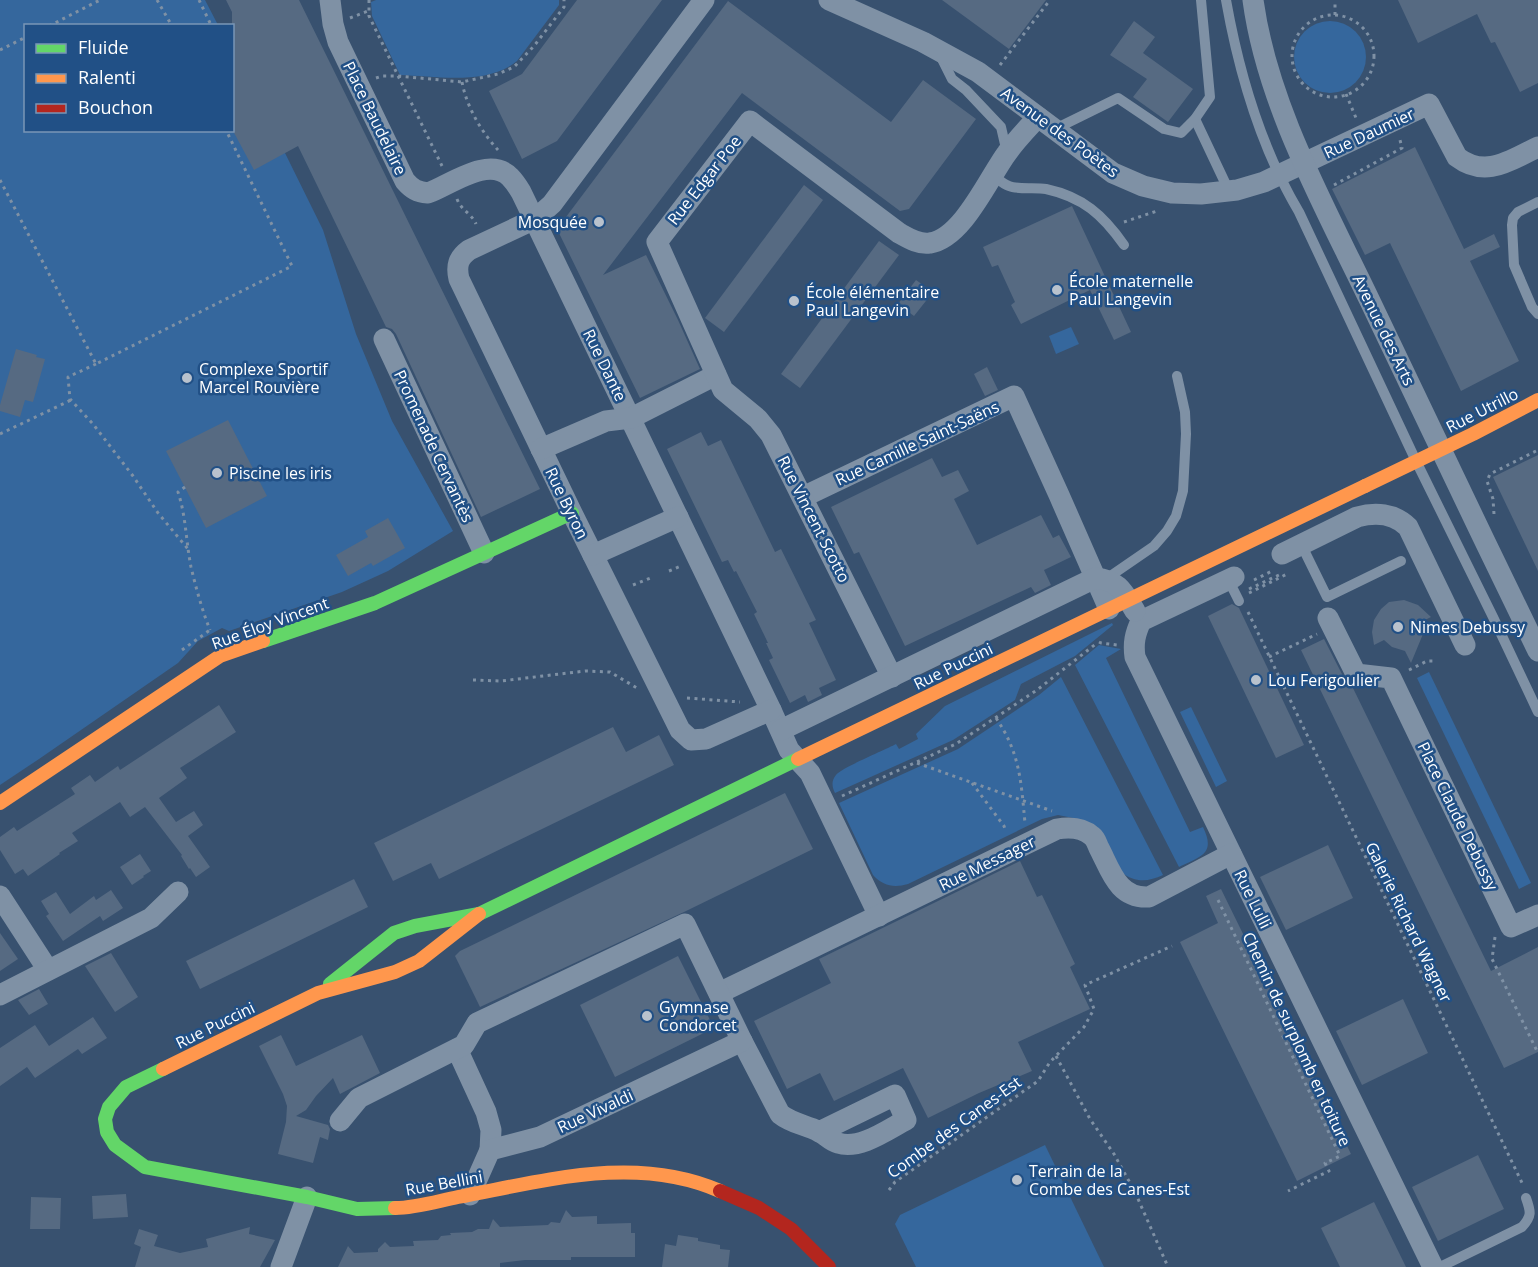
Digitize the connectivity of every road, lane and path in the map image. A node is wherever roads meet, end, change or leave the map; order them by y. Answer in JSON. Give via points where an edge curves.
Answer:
{"nodes":[{"id":1,"x":100,"y":0,"type":"edge"},
{"id":2,"x":157,"y":0,"type":"edge"},
{"id":3,"x":199,"y":0,"type":"edge"},
{"id":4,"x":330,"y":0,"type":"edge"},
{"id":5,"x":369,"y":0,"type":"edge"},
{"id":6,"x":564,"y":0,"type":"edge"},
{"id":7,"x":704,"y":0,"type":"edge"},
{"id":8,"x":829,"y":0,"type":"edge"},
{"id":9,"x":1050,"y":0,"type":"edge"},
{"id":10,"x":1201,"y":0,"type":"edge"},
{"id":11,"x":1226,"y":0,"type":"edge"},
{"id":12,"x":1253,"y":0,"type":"edge"},
{"id":13,"x":1335,"y":0,"type":"edge"},
{"id":14,"x":1335,"y":15,"type":"junction"},
{"id":15,"x":53,"y":24,"type":"edge"},
{"id":16,"x":171,"y":24,"type":"edge"},
{"id":17,"x":212,"y":24,"type":"edge"},
{"id":18,"x":24,"y":38,"type":"edge"},
{"id":19,"x":0,"y":50,"type":"edge"},
{"id":20,"x":937,"y":50,"type":"junction"},
{"id":21,"x":398,"y":76,"type":"junction"},
{"id":22,"x":988,"y":80,"type":"junction"},
{"id":23,"x":462,"y":82,"type":"junction"},
{"id":24,"x":359,"y":86,"type":"junction"},
{"id":25,"x":1195,"y":119,"type":"junction"},
{"id":26,"x":1046,"y":123,"type":"junction"},
{"id":27,"x":226,"y":132,"type":"edge"},
{"id":28,"x":1398,"y":132,"type":"dead end"},
{"id":29,"x":1538,"y":147,"type":"edge"},
{"id":30,"x":1006,"y":153,"type":"junction"},
{"id":31,"x":1305,"y":163,"type":"junction"},
{"id":32,"x":503,"y":172,"type":"junction"},
{"id":33,"x":993,"y":176,"type":"junction"},
{"id":34,"x":1279,"y":176,"type":"junction"},
{"id":35,"x":0,"y":180,"type":"edge"},
{"id":36,"x":450,"y":184,"type":"junction"},
{"id":37,"x":1328,"y":189,"type":"dead end"},
{"id":38,"x":1229,"y":191,"type":"junction"},
{"id":39,"x":1538,"y":202,"type":"edge"},
{"id":40,"x":535,"y":219,"type":"junction"},
{"id":41,"x":484,"y":243,"type":"junction"},
{"id":42,"x":1124,"y":245,"type":"dead end"},
{"id":43,"x":1538,"y":314,"type":"edge"},
{"id":44,"x":384,"y":339,"type":"dead end"},
{"id":45,"x":96,"y":364,"type":"junction"},
{"id":46,"x":716,"y":375,"type":"junction"},
{"id":47,"x":1177,"y":376,"type":"dead end"},
{"id":48,"x":71,"y":400,"type":"junction"},
{"id":49,"x":1538,"y":400,"type":"edge"},
{"id":50,"x":631,"y":418,"type":"junction"},
{"id":51,"x":0,"y":434,"type":"edge"},
{"id":52,"x":541,"y":449,"type":"junction"},
{"id":53,"x":1441,"y":449,"type":"junction"},
{"id":54,"x":1538,"y":450,"type":"edge"},
{"id":55,"x":1416,"y":461,"type":"junction"},
{"id":56,"x":185,"y":487,"type":"dead end"},
{"id":57,"x":803,"y":497,"type":"junction"},
{"id":58,"x":572,"y":513,"type":"junction"},
{"id":59,"x":1494,"y":516,"type":"dead end"},
{"id":60,"x":678,"y":517,"type":"junction"},
{"id":61,"x":1301,"y":544,"type":"junction"},
{"id":62,"x":188,"y":549,"type":"junction"},
{"id":63,"x":484,"y":554,"type":"junction"},
{"id":64,"x":593,"y":555,"type":"junction"},
{"id":65,"x":1279,"y":561,"type":"joint"},
{"id":66,"x":1401,"y":561,"type":"dead end"},
{"id":67,"x":653,"y":577,"type":"dead end"},
{"id":68,"x":1231,"y":578,"type":"joint"},
{"id":69,"x":1101,"y":579,"type":"junction"},
{"id":70,"x":633,"y":585,"type":"dead end"},
{"id":71,"x":1240,"y":601,"type":"junction"},
{"id":72,"x":1109,"y":609,"type":"junction"},
{"id":73,"x":1141,"y":621,"type":"junction"},
{"id":74,"x":1330,"y":622,"type":"joint"},
{"id":75,"x":1106,"y":636,"type":"dead end"},
{"id":76,"x":1465,"y":645,"type":"dead end"},
{"id":77,"x":1538,"y":651,"type":"edge"},
{"id":78,"x":220,"y":656,"type":"junction"},
{"id":79,"x":1269,"y":657,"type":"junction"},
{"id":80,"x":1435,"y":661,"type":"dead end"},
{"id":81,"x":892,"y":677,"type":"junction"},
{"id":82,"x":1391,"y":678,"type":"junction"},
{"id":83,"x":473,"y":680,"type":"dead end"},
{"id":84,"x":663,"y":697,"type":"junction"},
{"id":85,"x":767,"y":712,"type":"junction"},
{"id":86,"x":1538,"y":712,"type":"edge"},
{"id":87,"x":995,"y":718,"type":"junction"},
{"id":88,"x":781,"y":730,"type":"junction"},
{"id":89,"x":797,"y":760,"type":"junction"},
{"id":90,"x":916,"y":762,"type":"junction"},
{"id":91,"x":971,"y":782,"type":"junction"},
{"id":92,"x":1023,"y":800,"type":"junction"},
{"id":93,"x":0,"y":803,"type":"edge"},
{"id":94,"x":825,"y":804,"type":"junction"},
{"id":95,"x":1072,"y":827,"type":"junction"},
{"id":96,"x":1023,"y":845,"type":"junction"},
{"id":97,"x":1231,"y":855,"type":"junction"},
{"id":98,"x":178,"y":892,"type":"dead end"},
{"id":99,"x":0,"y":896,"type":"edge"},
{"id":100,"x":1218,"y":900,"type":"dead end"},
{"id":101,"x":479,"y":914,"type":"junction"},
{"id":102,"x":1538,"y":915,"type":"edge"},
{"id":103,"x":879,"y":916,"type":"junction"},
{"id":104,"x":1511,"y":927,"type":"junction"},
{"id":105,"x":1172,"y":946,"type":"dead end"},
{"id":106,"x":48,"y":970,"type":"junction"},
{"id":107,"x":318,"y":993,"type":"junction"},
{"id":108,"x":719,"y":993,"type":"junction"},
{"id":109,"x":0,"y":995,"type":"edge"},
{"id":110,"x":1284,"y":1039,"type":"junction"},
{"id":111,"x":742,"y":1041,"type":"junction"},
{"id":112,"x":1290,"y":1041,"type":"dead end"},
{"id":113,"x":457,"y":1049,"type":"junction"},
{"id":114,"x":1538,"y":1053,"type":"edge"},
{"id":115,"x":1056,"y":1056,"type":"junction"},
{"id":116,"x":126,"y":1087,"type":"joint"},
{"id":117,"x":340,"y":1121,"type":"dead end"},
{"id":118,"x":819,"y":1132,"type":"dead end"},
{"id":119,"x":490,"y":1150,"type":"junction"},
{"id":120,"x":1523,"y":1186,"type":"dead end"},
{"id":121,"x":889,"y":1190,"type":"dead end"},
{"id":122,"x":1288,"y":1191,"type":"dead end"},
{"id":123,"x":470,"y":1195,"type":"junction"},
{"id":124,"x":307,"y":1197,"type":"junction"},
{"id":125,"x":1526,"y":1198,"type":"dead end"},
{"id":126,"x":280,"y":1267,"type":"edge"},
{"id":127,"x":829,"y":1267,"type":"edge"},
{"id":128,"x":1168,"y":1267,"type":"edge"},
{"id":129,"x":1433,"y":1267,"type":"edge"},
{"id":130,"x":1440,"y":1267,"type":"edge"}],
"edges":[{"from":1,"to":15,"type":"path"},
{"from":2,"to":16,"type":"path"},
{"from":3,"to":17,"type":"path"},
{"from":4,"to":24,"type":"street","name":"Place Baudelaire","via":[[338,42]]},
{"from":5,"to":21,"type":"path","via":[[369,16]]},
{"from":6,"to":23,"type":"path","via":[[564,7],[514,67]]},
{"from":7,"to":40,"type":"street","via":[[566,186]]},
{"from":8,"to":20,"type":"street","name":"Avenue des Poètes"},
{"from":9,"to":22,"type":"path"},
{"from":10,"to":25,"type":"lane","via":[[1210,97]]},
{"from":11,"to":34,"type":"lane","via":[[1241,68]]},
{"from":12,"to":31,"type":"street","name":"Avenue des Arts","via":[[1269,71]]},
{"from":13,"to":14,"type":"path"},
{"from":14,"to":14,"type":"path","via":[[1305,26],[1293,44],[1292,55],[1302,84],[1331,97],[1361,86],[1374,58],[1370,37],[1363,28]]},
{"from":18,"to":19,"type":"path"},
{"from":20,"to":22,"type":"street","name":"Avenue des Poètes"},
{"from":20,"to":30,"type":"lane","via":[[952,79],[1001,127]]},
{"from":21,"to":23,"type":"path"},
{"from":21,"to":24,"type":"path","via":[[382,76]]},
{"from":21,"to":36,"type":"path"},
{"from":22,"to":26,"type":"street","name":"Avenue des Poètes"},
{"from":23,"to":32,"type":"path","via":[[484,135],[501,154]]},
{"from":24,"to":36,"type":"street","name":"Place Baudelaire","via":[[411,188],[428,193]]},
{"from":25,"to":26,"type":"lane","via":[[1181,133],[1164,129],[1118,98]]},
{"from":25,"to":38,"type":"lane"},
{"from":26,"to":30,"type":"street","name":"Rue Edgar Poe"},
{"from":26,"to":38,"type":"street","name":"Avenue des Poètes","via":[[1113,173],[1143,186],[1172,193]]},
{"from":27,"to":45,"type":"path","via":[[292,266]]},
{"from":28,"to":37,"type":"path","via":[[1402,148]]},
{"from":29,"to":31,"type":"street","name":"Rue Daumier","via":[[1499,166],[1489,168],[1464,162],[1457,157],[1429,104]]},
{"from":30,"to":33,"type":"street","name":"Rue Edgar Poe"},
{"from":31,"to":34,"type":"street","name":"Avenue des Poètes"},
{"from":31,"to":53,"type":"street","name":"Avenue des Arts"},
{"from":32,"to":36,"type":"street","name":"Place Baudelaire","via":[[476,171]]},
{"from":32,"to":40,"type":"street","via":[[521,192]]},
{"from":33,"to":42,"type":"lane","via":[[1009,187],[1044,188],[1077,200],[1111,226]]},
{"from":33,"to":46,"type":"street","name":"Rue Edgar Poe","via":[[950,233],[930,243],[917,242],[899,233],[750,121],[657,242]]},
{"from":34,"to":38,"type":"street","name":"Avenue des Poètes"},
{"from":34,"to":55,"type":"lane"},
{"from":35,"to":45,"type":"path"},
{"from":36,"to":41,"type":"path","via":[[460,205],[474,218]]},
{"from":39,"to":43,"type":"lane","via":[[1518,212],[1512,225],[1514,265]]},
{"from":40,"to":41,"type":"street","name":"Rue Byron"},
{"from":40,"to":50,"type":"street","name":"Rue Dante"},
{"from":41,"to":52,"type":"street","name":"Rue Byron","via":[[462,255],[457,270],[459,279]]},
{"from":44,"to":63,"type":"street","name":"Promenade Cervantès"},
{"from":45,"to":48,"type":"path","via":[[68,377]]},
{"from":46,"to":50,"type":"street"},
{"from":46,"to":57,"type":"street","name":"Rue Vincent Scotto","via":[[723,390],[771,435]]},
{"from":47,"to":69,"type":"lane","via":[[1186,434],[1183,491],[1176,516],[1154,546]]},
{"from":48,"to":51,"type":"path"},
{"from":48,"to":62,"type":"path"},
{"from":49,"to":53,"type":"street","name":"Rue Utrillo"},
{"from":50,"to":52,"type":"street","via":[[606,421]]},
{"from":50,"to":60,"type":"street","name":"Rue Dante"},
{"from":52,"to":58,"type":"street","name":"Rue Byron"},
{"from":53,"to":55,"type":"street","name":"Rue Puccini"},
{"from":53,"to":77,"type":"street","name":"Avenue des Arts"},
{"from":54,"to":59,"type":"path","via":[[1490,474],[1487,481]]},
{"from":55,"to":72,"type":"street","name":"Rue Puccini","bridge":true},
{"from":55,"to":86,"type":"lane"},
{"from":56,"to":62,"type":"path","via":[[178,492]]},
{"from":57,"to":69,"type":"street","name":"Rue Camille Saint-Saëns","via":[[1014,396]]},
{"from":57,"to":81,"type":"street","name":"Rue Vincent Scotto"},
{"from":58,"to":63,"type":"street","name":"Rue Éloy Vincent"},
{"from":58,"to":64,"type":"street","name":"Rue Byron"},
{"from":60,"to":64,"type":"street"},
{"from":60,"to":85,"type":"street","name":"Rue Dante"},
{"from":61,"to":65,"type":"street"},
{"from":61,"to":66,"type":"lane","via":[[1327,597]]},
{"from":61,"to":76,"type":"street","via":[[1369,514],[1402,521]]},
{"from":62,"to":78,"type":"path","via":[[204,614]]},
{"from":63,"to":78,"type":"street","name":"Rue Éloy Vincent","via":[[375,603]]},
{"from":64,"to":84,"type":"street","name":"Rue Byron"},
{"from":65,"to":71,"type":"path","via":[[1246,583],[1249,589],[1289,570],[1290,573]]},
{"from":67,"to":70,"type":"path"},
{"from":68,"to":71,"type":"lane"},
{"from":68,"to":73,"type":"street"},
{"from":69,"to":72,"type":"street","name":"Rue Camille Saint-Saëns"},
{"from":69,"to":73,"type":"street","via":[[1121,588]]},
{"from":69,"to":81,"type":"street"},
{"from":71,"to":79,"type":"path","name":"Galerie Richard Wagner"},
{"from":72,"to":89,"type":"street","name":"Rue Puccini","bridge":true},
{"from":73,"to":97,"type":"street","name":"Rue Lulli","via":[[1135,633],[1137,664]]},
{"from":74,"to":79,"type":"path"},
{"from":74,"to":82,"type":"street","via":[[1356,674]]},
{"from":75,"to":87,"type":"path","via":[[1067,670]]},
{"from":78,"to":93,"type":"street","name":"Rue Éloy Vincent"},
{"from":79,"to":120,"type":"path","name":"Galerie Richard Wagner"},
{"from":80,"to":82,"type":"path"},
{"from":81,"to":88,"type":"street"},
{"from":82,"to":104,"type":"street","name":"Place Claude Debussy"},
{"from":83,"to":84,"type":"path","via":[[501,681],[585,670],[610,672],[634,687]]},
{"from":84,"to":85,"type":"path","via":[[742,702]]},
{"from":84,"to":85,"type":"street","name":"Rue Byron","via":[[680,730],[691,740],[706,739]]},
{"from":85,"to":88,"type":"street","name":"Rue Dante"},
{"from":87,"to":90,"type":"path","via":[[956,744]]},
{"from":87,"to":92,"type":"path","via":[[1014,752]]},
{"from":88,"to":89,"type":"street","name":"Rue Dante"},
{"from":89,"to":94,"type":"street","name":"Rue Dante","via":[[810,773]]},
{"from":89,"to":101,"type":"street","name":"Rue Puccini"},
{"from":90,"to":91,"type":"path"},
{"from":90,"to":94,"type":"path"},
{"from":91,"to":92,"type":"path"},
{"from":91,"to":96,"type":"path"},
{"from":92,"to":95,"type":"path","via":[[1054,812]]},
{"from":92,"to":96,"type":"path"},
{"from":94,"to":103,"type":"street","name":"Rue Dante"},
{"from":95,"to":96,"type":"street","name":"Rue Messager","via":[[1057,829]]},
{"from":95,"to":97,"type":"street","via":[[1094,837],[1118,884],[1138,898],[1149,897]]},
{"from":96,"to":103,"type":"street","name":"Rue Messager"},
{"from":97,"to":129,"type":"street","name":"Rue Lulli"},
{"from":98,"to":106,"type":"street","via":[[151,918]]},
{"from":99,"to":106,"type":"street"},
{"from":100,"to":110,"type":"path","name":"Chemin de surplomb en toiture"},
{"from":101,"to":107,"type":"street","name":"Rue Puccini","via":[[419,961],[395,972]]},
{"from":101,"to":107,"type":"street","name":"Rue Puccini","via":[[394,933]]},
{"from":102,"to":104,"type":"street"},
{"from":103,"to":108,"type":"street","name":"Rue Messager"},
{"from":104,"to":114,"type":"path","via":[[1496,934],[1492,959]]},
{"from":105,"to":115,"type":"path","name":"Combe des Canes-Est","via":[[1085,985],[1094,1009]]},
{"from":106,"to":109,"type":"street"},
{"from":107,"to":116,"type":"street","name":"Rue Puccini"},
{"from":108,"to":111,"type":"street"},
{"from":108,"to":113,"type":"street","via":[[685,924],[477,1023],[464,1045]]},
{"from":110,"to":112,"type":"path","via":[[1290,1036]]},
{"from":110,"to":122,"type":"path","name":"Chemin de surplomb en toiture","via":[[1340,1156],[1325,1163],[1329,1171]]},
{"from":111,"to":118,"type":"street","via":[[780,1114]]},
{"from":111,"to":119,"type":"street","name":"Rue Vivaldi","via":[[540,1137]]},
{"from":113,"to":117,"type":"street","via":[[359,1098]]},
{"from":113,"to":119,"type":"street","via":[[486,1112],[491,1130]]},
{"from":115,"to":121,"type":"path","name":"Combe des Canes-Est","via":[[1038,1081]]},
{"from":115,"to":128,"type":"path","via":[[1136,1192]]},
{"from":116,"to":124,"type":"street","name":"Rue Bellini","via":[[109,1107],[105,1119],[107,1132],[115,1145],[145,1167]]},
{"from":119,"to":123,"type":"street"},
{"from":123,"to":124,"type":"street","name":"Rue Bellini","via":[[401,1208],[357,1209]]},
{"from":123,"to":127,"type":"street","name":"Rue Bellini","via":[[607,1172],[652,1173],[700,1182],[759,1208],[791,1229]]},
{"from":124,"to":126,"type":"street"},
{"from":125,"to":130,"type":"lane","via":[[1529,1219],[1522,1227]]}]}
